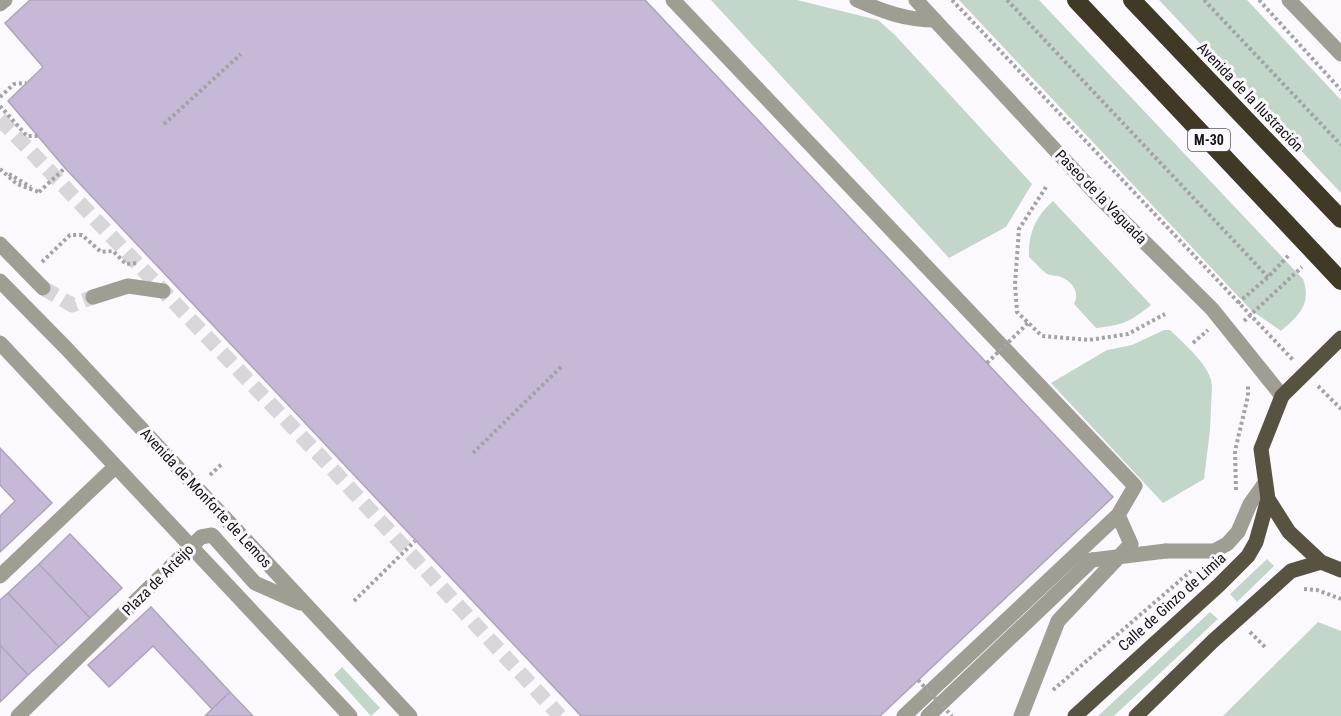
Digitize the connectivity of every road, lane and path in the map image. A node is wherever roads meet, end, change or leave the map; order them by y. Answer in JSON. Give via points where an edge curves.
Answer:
{"nodes":[{"id":1,"x":5,"y":0,"type":"edge"},
{"id":2,"x":673,"y":0,"type":"edge"},
{"id":3,"x":857,"y":0,"type":"edge"},
{"id":4,"x":916,"y":0,"type":"edge"},
{"id":5,"x":952,"y":0,"type":"edge"},
{"id":6,"x":1007,"y":0,"type":"edge"},
{"id":7,"x":1076,"y":0,"type":"edge"},
{"id":8,"x":1132,"y":0,"type":"edge"},
{"id":9,"x":1204,"y":0,"type":"edge"},
{"id":10,"x":1259,"y":0,"type":"edge"},
{"id":11,"x":1289,"y":0,"type":"edge"},
{"id":12,"x":0,"y":4,"type":"edge"},
{"id":13,"x":935,"y":20,"type":"junction"},
{"id":14,"x":241,"y":54,"type":"dead end"},
{"id":15,"x":1341,"y":54,"type":"edge"},
{"id":16,"x":26,"y":83,"type":"dead end"},
{"id":17,"x":1341,"y":90,"type":"edge"},
{"id":18,"x":0,"y":97,"type":"edge"},
{"id":19,"x":0,"y":106,"type":"edge"},
{"id":20,"x":164,"y":124,"type":"dead end"},
{"id":21,"x":38,"y":136,"type":"dead end"},
{"id":22,"x":1341,"y":145,"type":"edge"},
{"id":23,"x":65,"y":168,"type":"dead end"},
{"id":24,"x":0,"y":169,"type":"edge"},
{"id":25,"x":1046,"y":187,"type":"dead end"},
{"id":26,"x":1341,"y":219,"type":"edge"},
{"id":27,"x":0,"y":244,"type":"edge"},
{"id":28,"x":1290,"y":254,"type":"dead end"},
{"id":29,"x":42,"y":262,"type":"dead end"},
{"id":30,"x":139,"y":263,"type":"dead end"},
{"id":31,"x":1302,"y":267,"type":"dead end"},
{"id":32,"x":1268,"y":277,"type":"junction"},
{"id":33,"x":0,"y":281,"type":"edge"},
{"id":34,"x":1341,"y":281,"type":"edge"},
{"id":35,"x":43,"y":288,"type":"tunnel mouth"},
{"id":36,"x":163,"y":291,"type":"dead end"},
{"id":37,"x":93,"y":297,"type":"tunnel mouth"},
{"id":38,"x":1239,"y":302,"type":"junction"},
{"id":39,"x":1231,"y":310,"type":"dead end"},
{"id":40,"x":1165,"y":314,"type":"dead end"},
{"id":41,"x":1251,"y":315,"type":"junction"},
{"id":42,"x":1028,"y":323,"type":"junction"},
{"id":43,"x":1212,"y":326,"type":"dead end"},
{"id":44,"x":1341,"y":338,"type":"edge"},
{"id":45,"x":0,"y":343,"type":"edge"},
{"id":46,"x":1192,"y":343,"type":"dead end"},
{"id":47,"x":1286,"y":353,"type":"dead end"},
{"id":48,"x":987,"y":363,"type":"dead end"},
{"id":49,"x":563,"y":365,"type":"dead end"},
{"id":50,"x":1246,"y":376,"type":"dead end"},
{"id":51,"x":1322,"y":391,"type":"dead end"},
{"id":52,"x":1282,"y":396,"type":"junction"},
{"id":53,"x":1341,"y":409,"type":"edge"},
{"id":54,"x":473,"y":453,"type":"dead end"},
{"id":55,"x":223,"y":463,"type":"dead end"},
{"id":56,"x":116,"y":467,"type":"junction"},
{"id":57,"x":209,"y":476,"type":"dead end"},
{"id":58,"x":1265,"y":483,"type":"junction"},
{"id":59,"x":1236,"y":493,"type":"dead end"},
{"id":60,"x":1268,"y":499,"type":"junction"},
{"id":61,"x":1118,"y":515,"type":"junction"},
{"id":62,"x":415,"y":542,"type":"dead end"},
{"id":63,"x":190,"y":547,"type":"junction"},
{"id":64,"x":1321,"y":562,"type":"junction"},
{"id":65,"x":1341,"y":570,"type":"edge"},
{"id":66,"x":1191,"y":571,"type":"dead end"},
{"id":67,"x":0,"y":576,"type":"edge"},
{"id":68,"x":1298,"y":590,"type":"dead end"},
{"id":69,"x":1341,"y":599,"type":"edge"},
{"id":70,"x":354,"y":601,"type":"dead end"},
{"id":71,"x":308,"y":606,"type":"junction"},
{"id":72,"x":1245,"y":628,"type":"dead end"},
{"id":73,"x":1267,"y":649,"type":"dead end"},
{"id":74,"x":918,"y":680,"type":"dead end"},
{"id":75,"x":1050,"y":693,"type":"dead end"},
{"id":76,"x":18,"y":716,"type":"edge"},
{"id":77,"x":350,"y":716,"type":"edge"},
{"id":78,"x":410,"y":716,"type":"edge"},
{"id":79,"x":904,"y":716,"type":"edge"},
{"id":80,"x":928,"y":716,"type":"edge"},
{"id":81,"x":951,"y":716,"type":"edge"},
{"id":82,"x":1021,"y":716,"type":"edge"},
{"id":83,"x":1076,"y":716,"type":"edge"},
{"id":84,"x":1136,"y":716,"type":"edge"}],
"edges":[{"from":1,"to":12,"type":"street"},
{"from":2,"to":61,"type":"street","via":[[1135,486]]},
{"from":3,"to":13,"type":"street","via":[[891,15]]},
{"from":4,"to":13,"type":"street","name":"Paseo de la Vaguada"},
{"from":5,"to":38,"type":"path"},
{"from":6,"to":32,"type":"path"},
{"from":7,"to":34,"type":"highway","number":"M-30"},
{"from":8,"to":26,"type":"highway","name":"Avenida de la Ilustración","number":"M-30"},
{"from":9,"to":22,"type":"path"},
{"from":10,"to":17,"type":"path"},
{"from":11,"to":15,"type":"street"},
{"from":13,"to":52,"type":"street","name":"Paseo de la Vaguada","via":[[1097,195],[1212,309]]},
{"from":14,"to":20,"type":"path"},
{"from":16,"to":18,"type":"path","via":[[14,84]]},
{"from":19,"to":21,"type":"path","via":[[27,136]]},
{"from":23,"to":24,"type":"path","via":[[39,192],[17,184]]},
{"from":25,"to":42,"type":"path","via":[[1019,230],[1017,312]]},
{"from":27,"to":35,"type":"street"},
{"from":28,"to":32,"type":"path"},
{"from":29,"to":30,"type":"path","via":[[70,235],[82,235],[101,252],[113,251],[126,264]]},
{"from":31,"to":41,"type":"path"},
{"from":32,"to":38,"type":"path"},
{"from":33,"to":71,"type":"street","name":"Avenida de Monforte de Lemos"},
{"from":36,"to":37,"type":"street","via":[[128,286]]},
{"from":38,"to":39,"type":"path"},
{"from":38,"to":41,"type":"path"},
{"from":40,"to":42,"type":"path","via":[[1128,334],[1089,340],[1042,336]]},
{"from":41,"to":47,"type":"path"},
{"from":42,"to":48,"type":"path","bridge":true},
{"from":43,"to":46,"type":"path"},
{"from":44,"to":52,"type":"main road"},
{"from":45,"to":56,"type":"street"},
{"from":49,"to":54,"type":"path"},
{"from":50,"to":59,"type":"path","via":[[1248,396],[1235,451]]},
{"from":51,"to":53,"type":"path"},
{"from":52,"to":58,"type":"main road","via":[[1261,449]]},
{"from":55,"to":57,"type":"path"},
{"from":56,"to":63,"type":"street"},
{"from":56,"to":67,"type":"street"},
{"from":58,"to":60,"type":"main road"},
{"from":58,"to":80,"type":"street","bridge":true,"via":[[1250,504],[1238,532],[1214,551],[1166,551],[1092,560]]},
{"from":60,"to":64,"type":"main road","via":[[1289,532]]},
{"from":60,"to":83,"type":"main road","name":"Calle de Ginzo de Limia","via":[[1248,556]]},
{"from":61,"to":79,"type":"street"},
{"from":61,"to":82,"type":"street","via":[[1131,544],[1058,621]]},
{"from":62,"to":70,"type":"path"},
{"from":63,"to":71,"type":"street","name":"Plaza de Arteijo","via":[[201,537],[212,534],[255,582]]},
{"from":63,"to":76,"type":"street","name":"Plaza de Arteijo"},
{"from":63,"to":77,"type":"street"},
{"from":64,"to":65,"type":"main road"},
{"from":64,"to":84,"type":"main road","via":[[1291,571]]},
{"from":66,"to":75,"type":"path"},
{"from":68,"to":69,"type":"path","via":[[1317,590]]},
{"from":71,"to":78,"type":"street","name":"Avenida de Monforte de Lemos"},
{"from":72,"to":73,"type":"path"},
{"from":74,"to":81,"type":"path","bridge":true}]}
